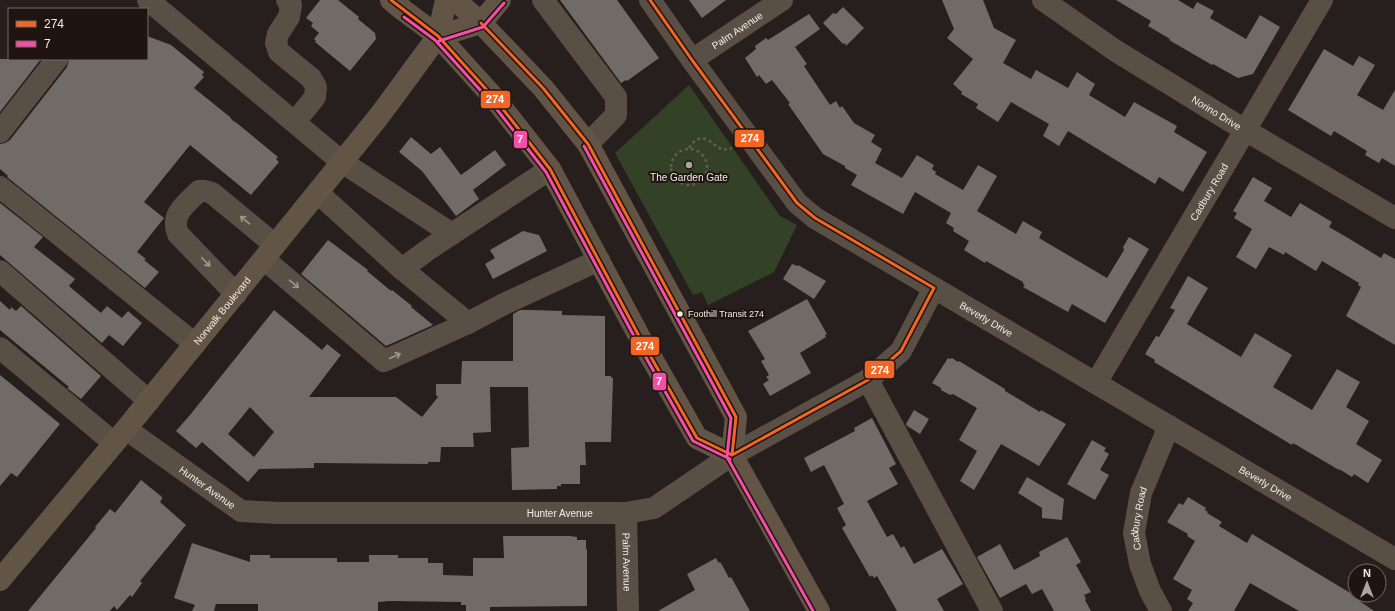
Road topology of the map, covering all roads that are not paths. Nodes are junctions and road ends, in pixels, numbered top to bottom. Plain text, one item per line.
1 (287, 0) edge
2 (391, 0) edge
3 (446, 0) edge
4 (455, 0) edge
5 (500, 0) edge
6 (543, 0) edge
7 (650, 0) edge
8 (782, 0) edge
9 (1043, 0) edge
10 (1322, 0) edge
11 (163, 4) edge
12 (481, 23) junction
13 (438, 36) junction
14 (56, 60) edge
15 (692, 60) junction
16 (295, 122) junction
17 (1245, 130) junction
18 (0, 132) edge
19 (588, 144) junction
20 (342, 162) junction
21 (550, 169) junction
22 (0, 187) edge
23 (318, 193) junction
24 (1395, 218) edge
25 (452, 234) junction
26 (269, 252) junction
27 (598, 260) junction
28 (402, 269) junction
29 (0, 271) edge
30 (934, 288) junction
31 (236, 294) junction
32 (468, 323) junction
33 (195, 344) junction
34 (0, 348) edge
35 (868, 380) junction
36 (1096, 383) junction
37 (149, 401) junction
38 (1169, 426) junction
39 (120, 436) junction
40 (732, 455) junction
41 (626, 513) junction
42 (1395, 559) edge
43 (1, 576) edge
44 (628, 611) edge
45 (819, 611) edge
46 (992, 611) edge
47 (1161, 611) edge

1 - 16 street
2 - 13 main road
3 - 13 main road
4 - 12 main road
5 - 12 main road
6 - 19 street
7 - 15 street, Beverly Drive
8 - 15 street, Palm Avenue
9 - 17 street, Norino Drive
10 - 17 street, Cadbury Road
11 - 16 street
12 - 13 main road
12 - 19 main road
13 - 20 main road, Norwalk Boulevard
13 - 21 main road
14 - 18 street
15 - 30 street, Beverly Drive
16 - 20 street
17 - 24 street, Norino Drive
17 - 36 street, Cadbury Road
19 - 40 main road
20 - 23 main road, Norwalk Boulevard
20 - 25 street
21 - 25 street
21 - 27 main road
22 - 33 street
23 - 26 main road, Norwalk Boulevard
23 - 28 street
25 - 28 street
26 - 31 main road, Norwalk Boulevard
26 -> 31 street
26 -> 32 street
27 - 32 street
27 - 40 main road
28 - 32 street
29 - 37 street
30 - 35 street, Hunter Avenue
30 - 36 street, Beverly Drive
31 - 33 main road, Norwalk Boulevard
33 - 37 main road, Norwalk Boulevard
34 - 39 street, Hunter Avenue
35 - 40 street, Hunter Avenue
35 - 46 street
36 - 38 street, Beverly Drive
37 - 39 main road, Norwalk Boulevard
38 - 42 street, Beverly Drive
38 - 47 street, Cadbury Road
39 - 41 street, Hunter Avenue
39 - 43 main road, Norwalk Boulevard
40 - 41 street, Hunter Avenue
40 - 45 main road
41 - 44 street, Palm Avenue

